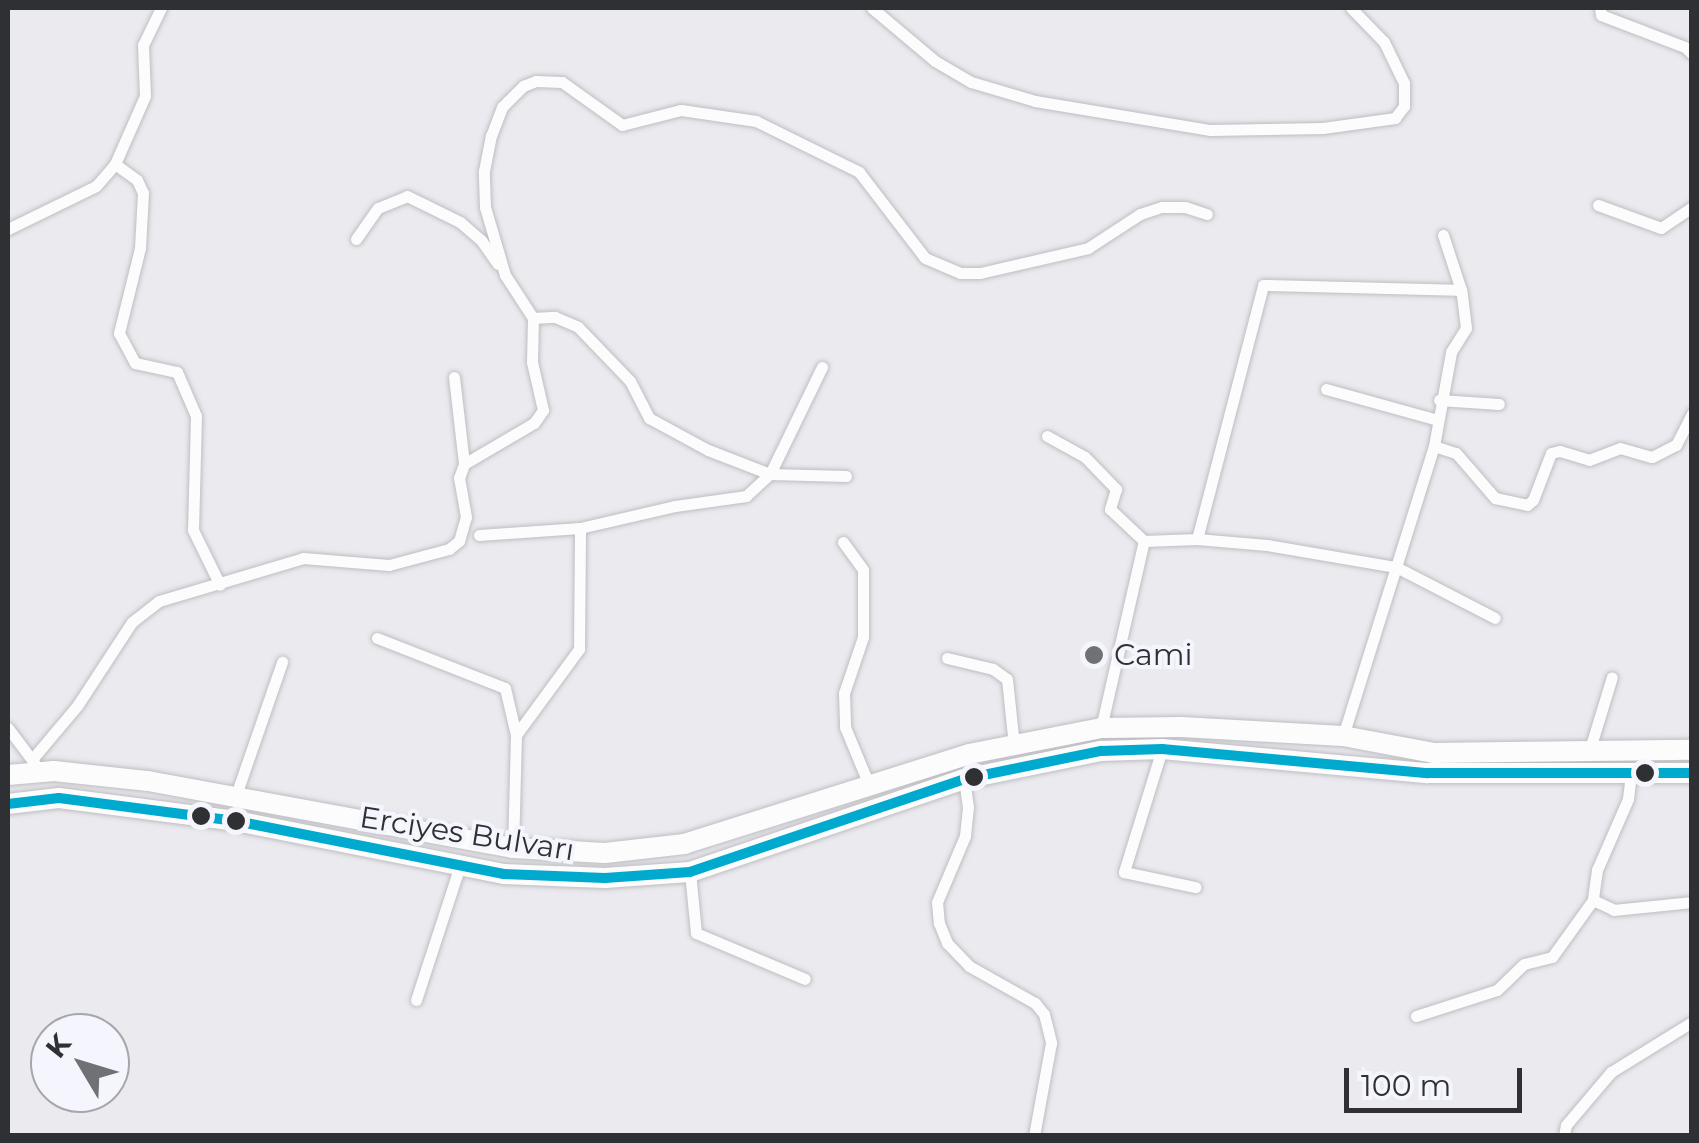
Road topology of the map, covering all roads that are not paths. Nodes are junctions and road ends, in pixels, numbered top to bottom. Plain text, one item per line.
1 (161, 8) edge
2 (872, 8) edge
3 (1351, 8) edge
4 (1600, 8) edge
5 (1692, 54) edge
6 (114, 164) junction
7 (1598, 205) dead end
8 (1692, 207) edge
9 (1207, 214) dead end
10 (8, 230) edge
11 (1444, 235) dead end
12 (356, 239) dead end
13 (506, 275) junction
14 (1461, 290) junction
15 (534, 318) junction
16 (822, 367) dead end
17 (454, 377) dead end
18 (1326, 389) dead end
19 (1439, 400) junction
20 (1499, 404) dead end
21 (1692, 413) edge
22 (1438, 420) junction
23 (1047, 436) dead end
24 (1434, 446) junction
25 (464, 464) junction
26 (770, 474) junction
27 (846, 476) dead end
28 (580, 528) junction
29 (480, 535) dead end
30 (1196, 539) junction
31 (1144, 541) junction
32 (843, 542) dead end
33 (1396, 566) junction
34 (220, 585) junction
35 (1494, 618) dead end
36 (377, 638) dead end
37 (947, 658) dead end
38 (282, 662) dead end
39 (1612, 677) dead end
40 (8, 728) edge
41 (1100, 728) junction
42 (516, 735) junction
43 (1343, 736) junction
44 (1014, 746) junction
45 (1162, 749) junction
46 (1692, 750) edge
47 (1588, 752) junction
48 (35, 765) junction
49 (1692, 773) edge
50 (1630, 774) junction
51 (8, 776) edge
52 (964, 779) junction
53 (869, 785) junction
54 (236, 794) junction
55 (8, 804) edge
56 (514, 848) junction
57 (460, 864) junction
58 (690, 872) junction
59 (1196, 887) dead end
60 (1594, 900) junction
61 (1692, 902) edge
62 (805, 979) dead end
63 (416, 1000) dead end
64 (1416, 1016) dead end
65 (1692, 1022) edge
66 (1034, 1136) edge
67 (1564, 1136) edge

1 - 6 street
2 - 3 street
4 - 5 street
6 - 10 street
6 - 34 street
7 - 8 street
9 - 13 street
11 - 14 street
12 - 13 street
13 - 15 street
14 - 19 street
14 - 30 street
15 - 25 street
15 - 26 street
16 - 26 street
17 - 25 street
18 - 22 street
19 - 20 street
19 - 22 street
21 - 24 street
22 - 24 street
23 - 31 street
24 - 33 street
25 - 34 street
26 - 27 street
26 - 28 street
28 - 29 street
28 - 42 street
30 - 31 street
30 - 33 street
31 - 41 street
32 - 53 street
33 - 35 street
33 - 43 street
34 - 48 street
36 - 42 street
37 - 44 street
38 - 54 street
39 - 47 street
40 - 48 street
41 - 43 highway, Erciyes Bulvarı
41 - 44 highway, Erciyes Bulvarı
42 - 56 street
43 - 47 highway, Erciyes Bulvarı
44 - 53 highway, Erciyes Bulvarı
45 - 50 highway, Erciyes Bulvarı
45 - 52 highway, Erciyes Bulvarı
45 - 59 street
46 - 47 highway, Erciyes Bulvarı
48 - 51 highway, Erciyes Bulvarı
48 - 54 highway, Erciyes Bulvarı
49 - 50 highway, Erciyes Bulvarı
50 - 60 street
52 - 58 highway, Erciyes Bulvarı
52 - 66 street
53 - 56 highway, Erciyes Bulvarı
54 - 56 highway, Erciyes Bulvarı
55 - 57 highway, Erciyes Bulvarı
57 - 58 highway, Erciyes Bulvarı
57 - 63 street
58 - 62 street
60 - 61 street
60 - 64 street
65 - 67 street

